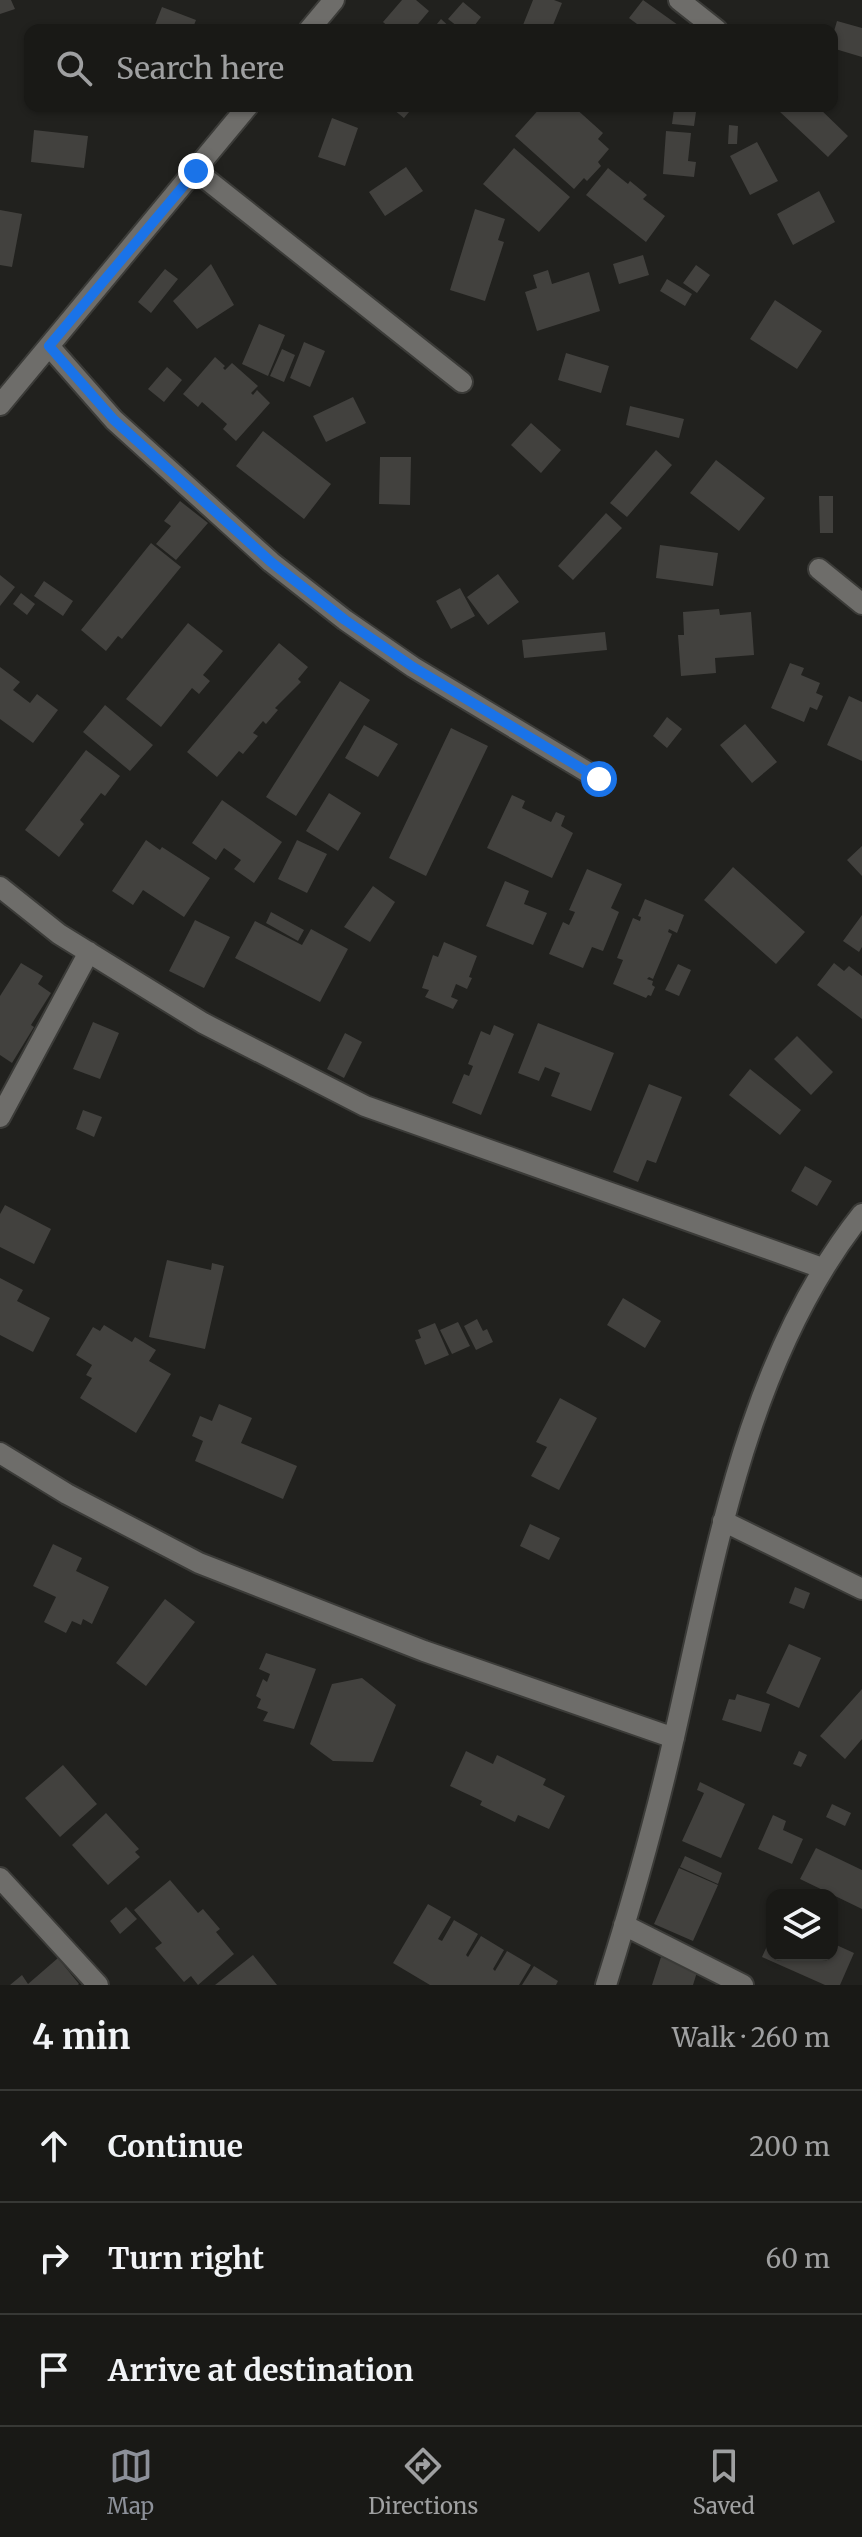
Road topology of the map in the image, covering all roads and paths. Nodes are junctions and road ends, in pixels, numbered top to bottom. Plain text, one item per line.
1 (334, 0) edge
2 (679, 0) edge
3 (314, 24) edge
4 (709, 24) edge
5 (243, 112) edge
6 (196, 171) junction
7 (49, 346) junction
8 (462, 382) dead end
9 (0, 405) edge
10 (819, 569) dead end
11 (862, 604) edge
12 (599, 779) dead end
13 (0, 887) edge
14 (89, 952) junction
15 (0, 1117) edge
16 (862, 1214) edge
17 (822, 1268) junction
18 (0, 1453) edge
19 (723, 1521) junction
20 (862, 1589) edge
21 (674, 1738) junction
22 (0, 1878) edge
23 (624, 1925) junction
24 (98, 1985) edge
25 (606, 1985) edge
26 (743, 1985) edge

1 - 3 street
2 - 4 street
5 - 6 street
6 - 7 street
6 - 8 street
7 - 9 street
7 - 12 street
10 - 11 street
13 - 14 street
14 - 15 street
14 - 17 street
16 - 17 street
17 - 19 street
18 - 21 street
19 - 20 street
19 - 21 street
21 - 23 street
22 - 24 street
23 - 25 street
23 - 26 street

